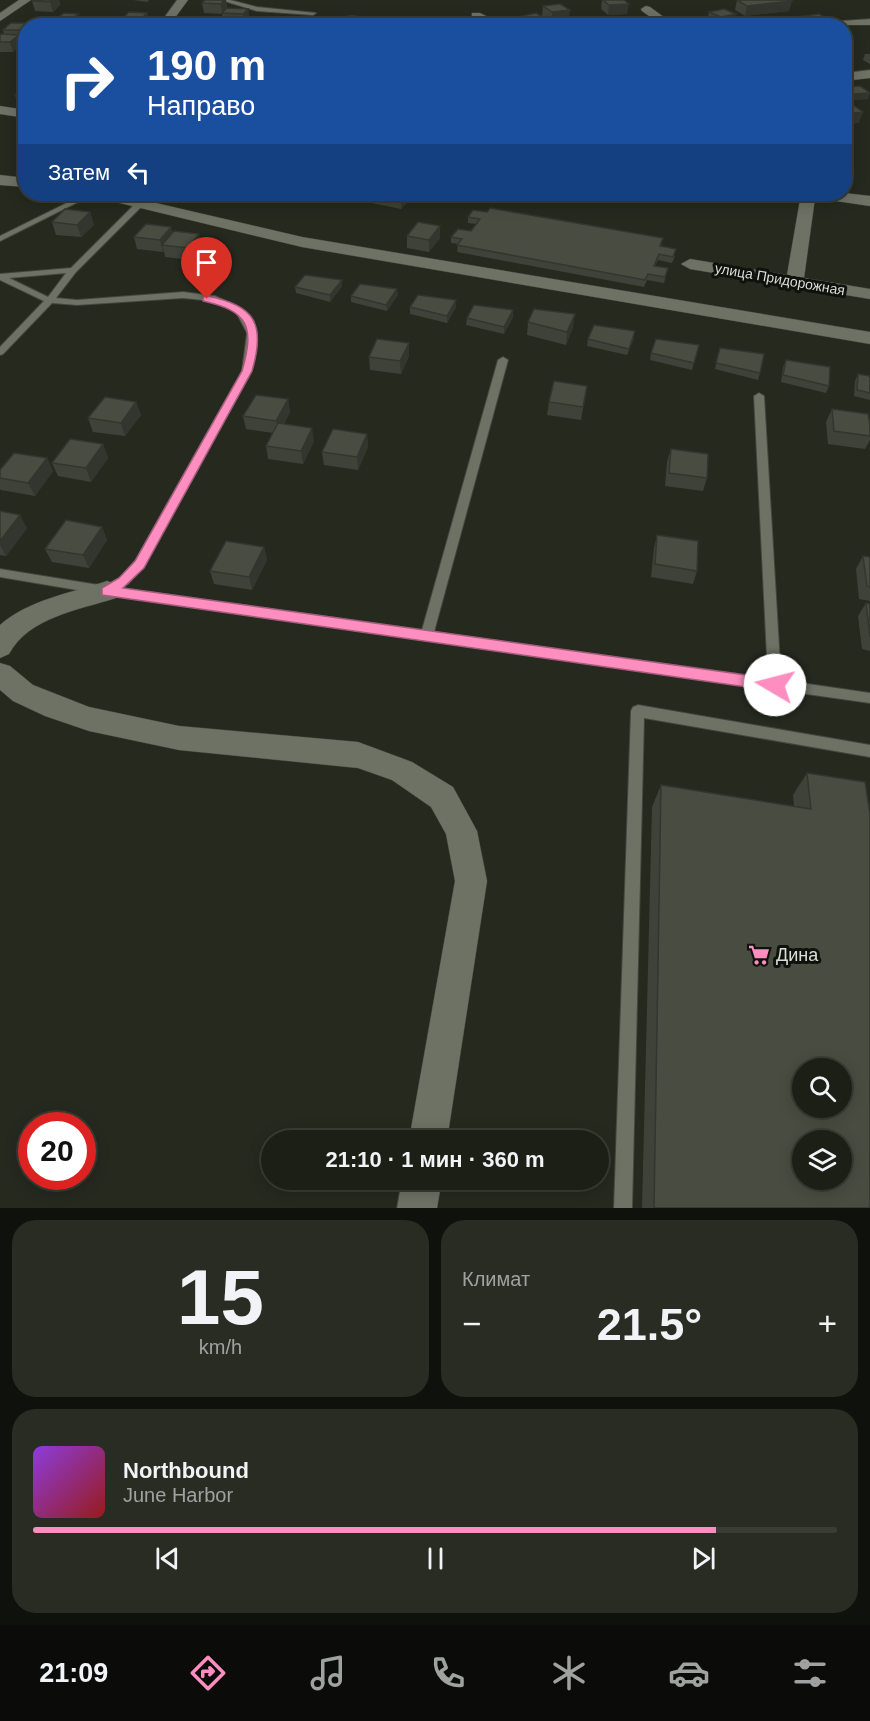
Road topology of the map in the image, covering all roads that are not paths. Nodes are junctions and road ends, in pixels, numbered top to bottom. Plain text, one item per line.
1 (26, 0) edge
2 (183, 0) edge
3 (224, 0) edge
4 (646, 9) dead end
5 (313, 13) dead end
6 (476, 15) dead end
7 (0, 18) edge
8 (169, 18) edge
9 (483, 18) edge
10 (659, 18) edge
11 (870, 22) edge
12 (852, 23) edge
13 (870, 75) edge
14 (852, 76) edge
15 (0, 110) edge
16 (18, 113) edge
17 (0, 180) edge
18 (18, 182) edge
19 (852, 199) edge
20 (76, 201) edge
21 (128, 201) edge
22 (807, 201) edge
23 (870, 201) edge
24 (140, 204) junction
25 (0, 239) edge
26 (690, 264) dead end
27 (74, 270) junction
28 (0, 276) edge
29 (795, 280) junction
30 (870, 294) edge
31 (51, 300) junction
32 (870, 338) edge
33 (0, 352) edge
34 (503, 360) dead end
35 (759, 396) dead end
36 (0, 573) edge
37 (107, 591) junction
38 (427, 636) junction
39 (0, 647) edge
40 (0, 674) edge
41 (775, 685) junction
42 (870, 698) edge
43 (870, 751) edge
44 (430, 1130) edge
45 (420, 1190) edge
46 (417, 1208) edge
47 (623, 1208) edge

1 - 7 street
2 - 8 street
3 - 5 lane
4 - 10 street
6 - 9 street
11 - 12 street
13 - 14 street
15 - 16 street
17 - 18 street
19 - 23 street
20 - 25 lane
21 - 24 street
22 - 29 street
24 - 27 lane
24 - 32 street
26 - 29 street, улица Придорожная
27 - 28 lane
27 - 31 lane
28 - 31 lane
29 - 30 street, улица Придорожная
31 - 33 lane
31 - 37 lane
34 - 38 lane
35 - 41 lane
36 - 37 lane
37 - 38 lane
37 - 39 street
38 - 41 lane
40 - 44 street
41 - 42 lane
43 - 47 lane
45 - 46 street

